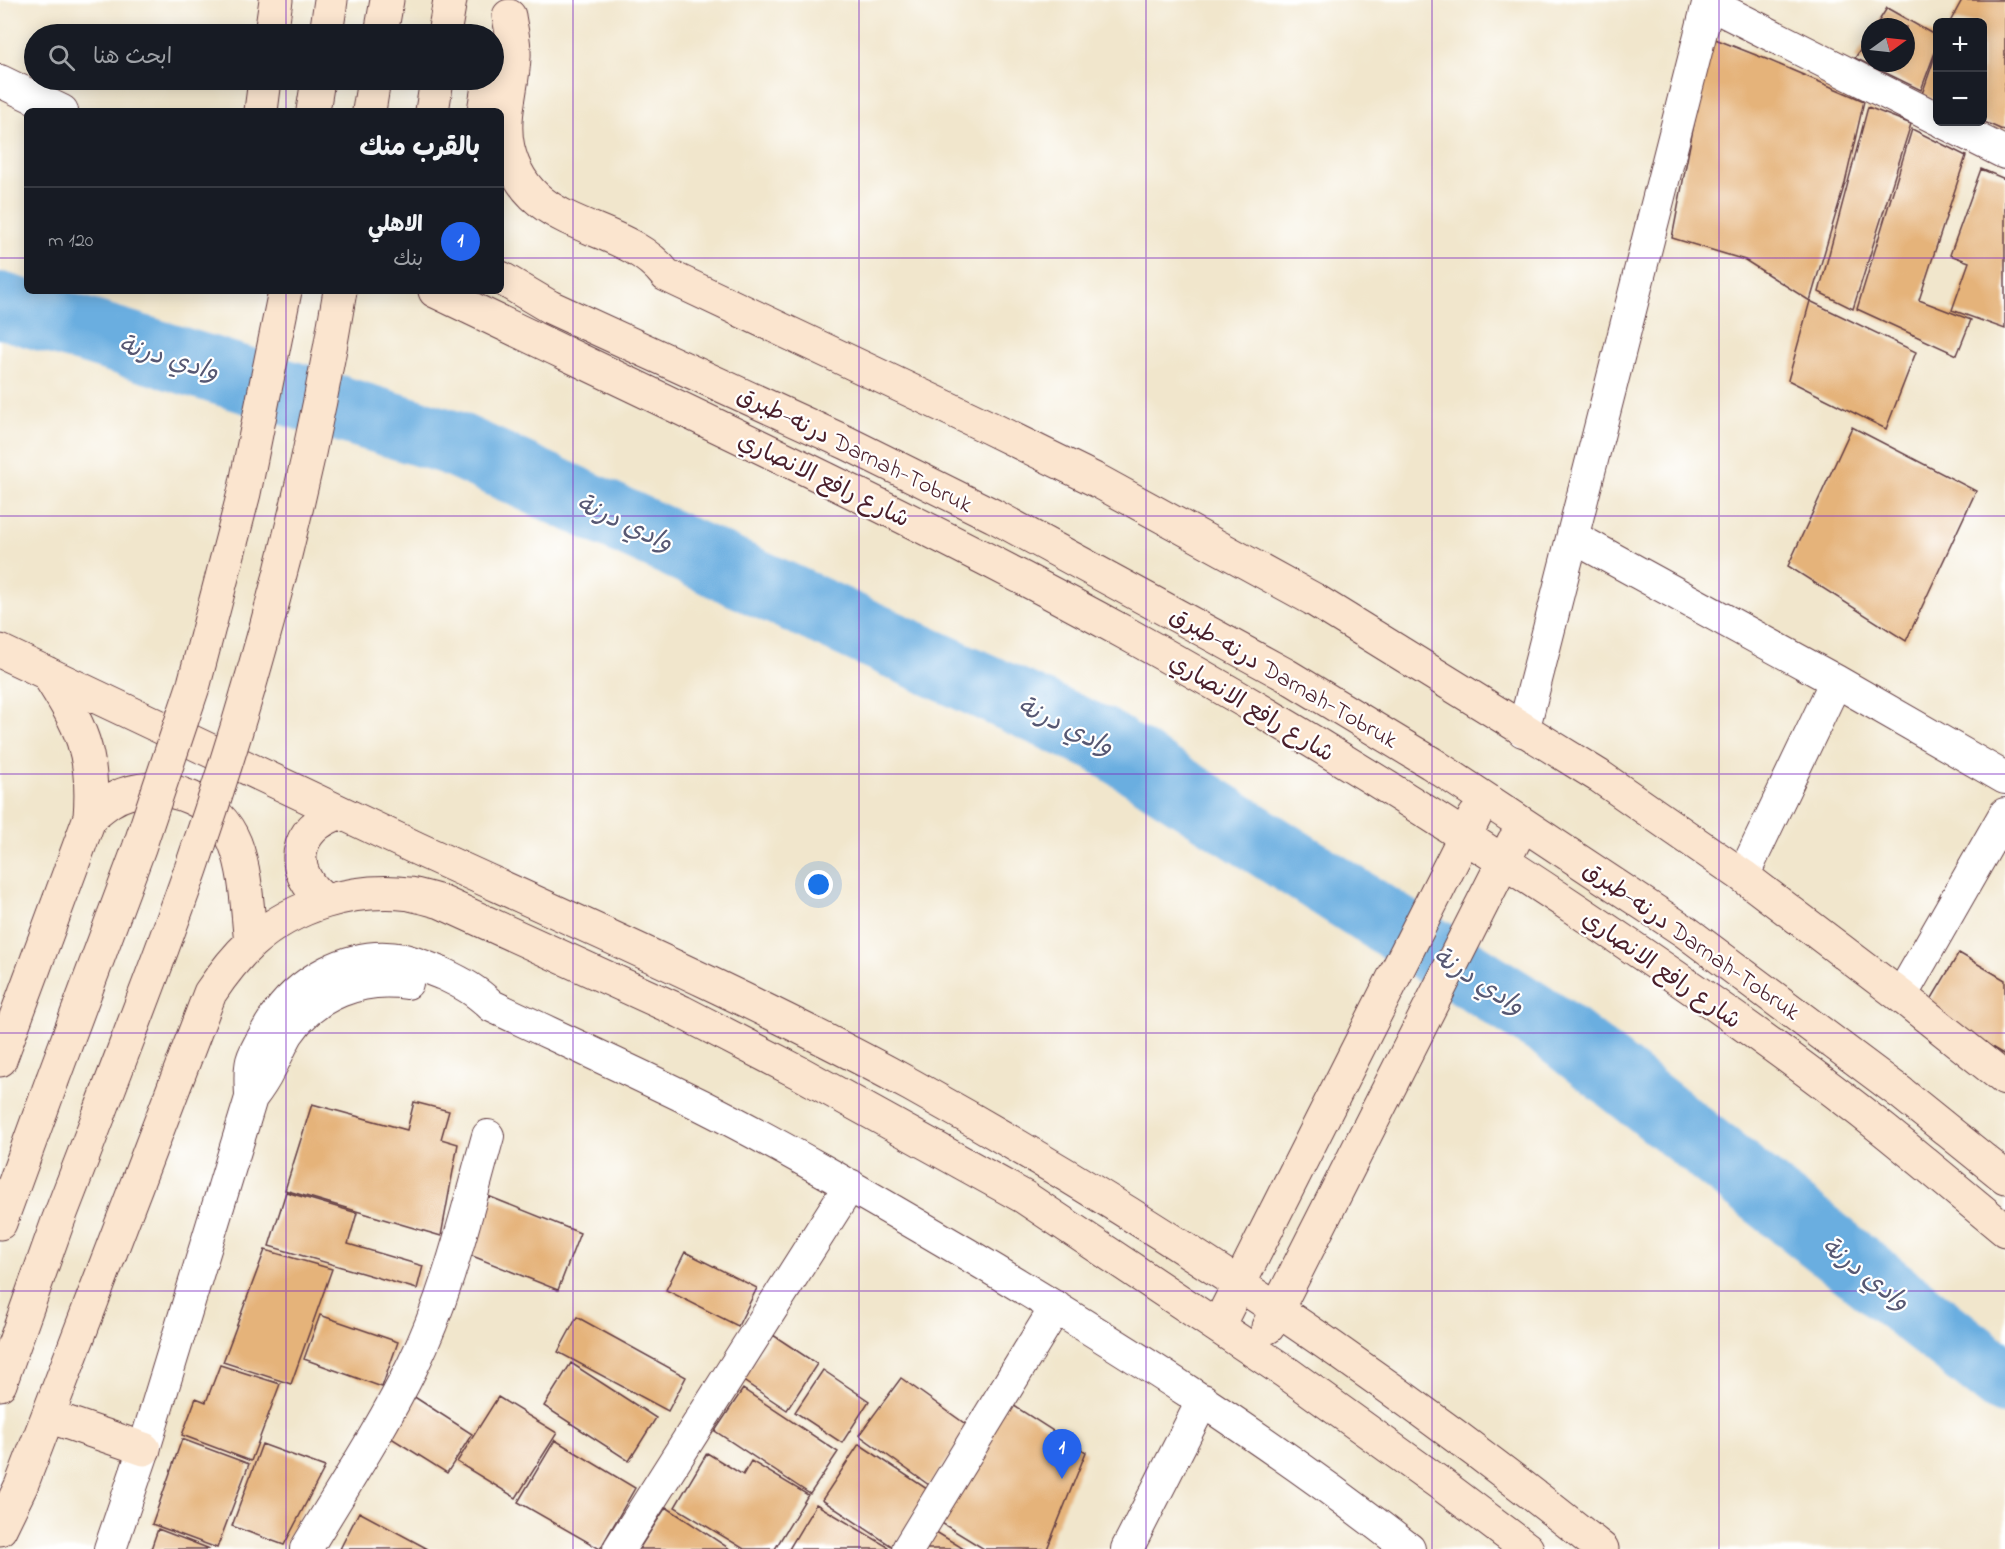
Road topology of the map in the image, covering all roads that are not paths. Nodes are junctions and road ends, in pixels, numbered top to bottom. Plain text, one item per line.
1 (276, 0) edge
2 (331, 0) edge
3 (387, 0) edge
4 (450, 0) edge
5 (1709, 2) edge
6 (510, 8) edge
7 (272, 24) edge
8 (327, 24) edge
9 (383, 24) edge
10 (446, 24) edge
11 (504, 24) edge
12 (0, 81) edge
13 (264, 90) edge
14 (316, 90) edge
15 (372, 90) edge
16 (435, 90) edge
17 (487, 90) edge
18 (56, 108) edge
19 (261, 108) edge
20 (313, 108) edge
21 (369, 108) edge
22 (432, 108) edge
23 (484, 108) edge
24 (1933, 116) edge
25 (1951, 126) edge
26 (2005, 153) edge
27 (504, 195) edge
28 (666, 274) junction
29 (504, 280) edge
30 (284, 294) edge
31 (339, 294) edge
32 (441, 294) edge
33 (1573, 537) junction
34 (0, 651) edge
35 (47, 673) junction
36 (1836, 681) junction
37 (1523, 731) junction
38 (2005, 778) edge
39 (1484, 798) junction
40 (340, 813) junction
41 (2005, 814) edge
42 (90, 818) junction
43 (1523, 823) junction
44 (1465, 836) junction
45 (1504, 861) junction
46 (1743, 876) junction
47 (326, 901) junction
48 (251, 943) junction
49 (1901, 996) junction
50 (0, 1060) edge
51 (2005, 1079) edge
52 (488, 1136) dead end
53 (2005, 1177) edge
54 (850, 1185) junction
55 (0, 1223) edge
56 (2005, 1230) edge
57 (1239, 1283) junction
58 (1056, 1307) junction
59 (1277, 1309) junction
60 (1218, 1326) junction
61 (1255, 1351) junction
62 (0, 1384) edge
63 (1203, 1400) junction
64 (48, 1416) junction
65 (144, 1449) junction
66 (0, 1528) edge
67 (110, 1549) edge
68 (306, 1549) edge
69 (619, 1549) edge
70 (908, 1549) edge
71 (1127, 1549) edge
72 (1409, 1549) edge
73 (1527, 1549) edge
74 (1602, 1549) edge

1 - 7 street
2 - 8 street
3 - 9 street
4 - 10 street
5 - 24 street
5 - 33 street
6 - 11 street
6 - 28 street
12 - 18 street
13 - 19 street
14 - 20 street
15 - 21 street
16 - 22 street
17 - 23 street
25 - 26 street
27 - 28 street
28 - 37 street
29 - 39 street, درنه-طبرق Darnah-Tobruk
30 - 55 street, bridge
31 - 62 street, bridge
32 - 44 street, شارع رافع الانصاري
33 - 36 street
33 - 37 street
34 - 35 street
35 - 40 street
35 - 42 street
36 - 38 street
36 - 46 street
37 - 46 street
39 - 43 street, درنه-طبرق Darnah-Tobruk
39 - 44 street
40 - 47 street
40 - 57 street
41 - 49 street
42 - 48 street
42 - 50 street
43 - 45 street
43 - 53 street, درنه-طبرق Darnah-Tobruk
44 - 45 street, شارع رافع الانصاري
44 - 57 street
45 - 56 street, شارع رافع الانصاري
45 - 59 street
46 - 49 street
47 - 48 street
47 - 60 street
48 - 64 street
49 - 51 street
52 - 68 street
54 - 58 street
54 - 65 street
54 - 69 street
57 - 59 street
57 - 60 street
58 - 63 street
58 - 70 street
59 - 61 street
59 - 74 street
60 - 61 street
61 - 73 street
63 - 71 street
63 - 72 street
64 - 65 street
64 - 66 street
65 - 67 street

